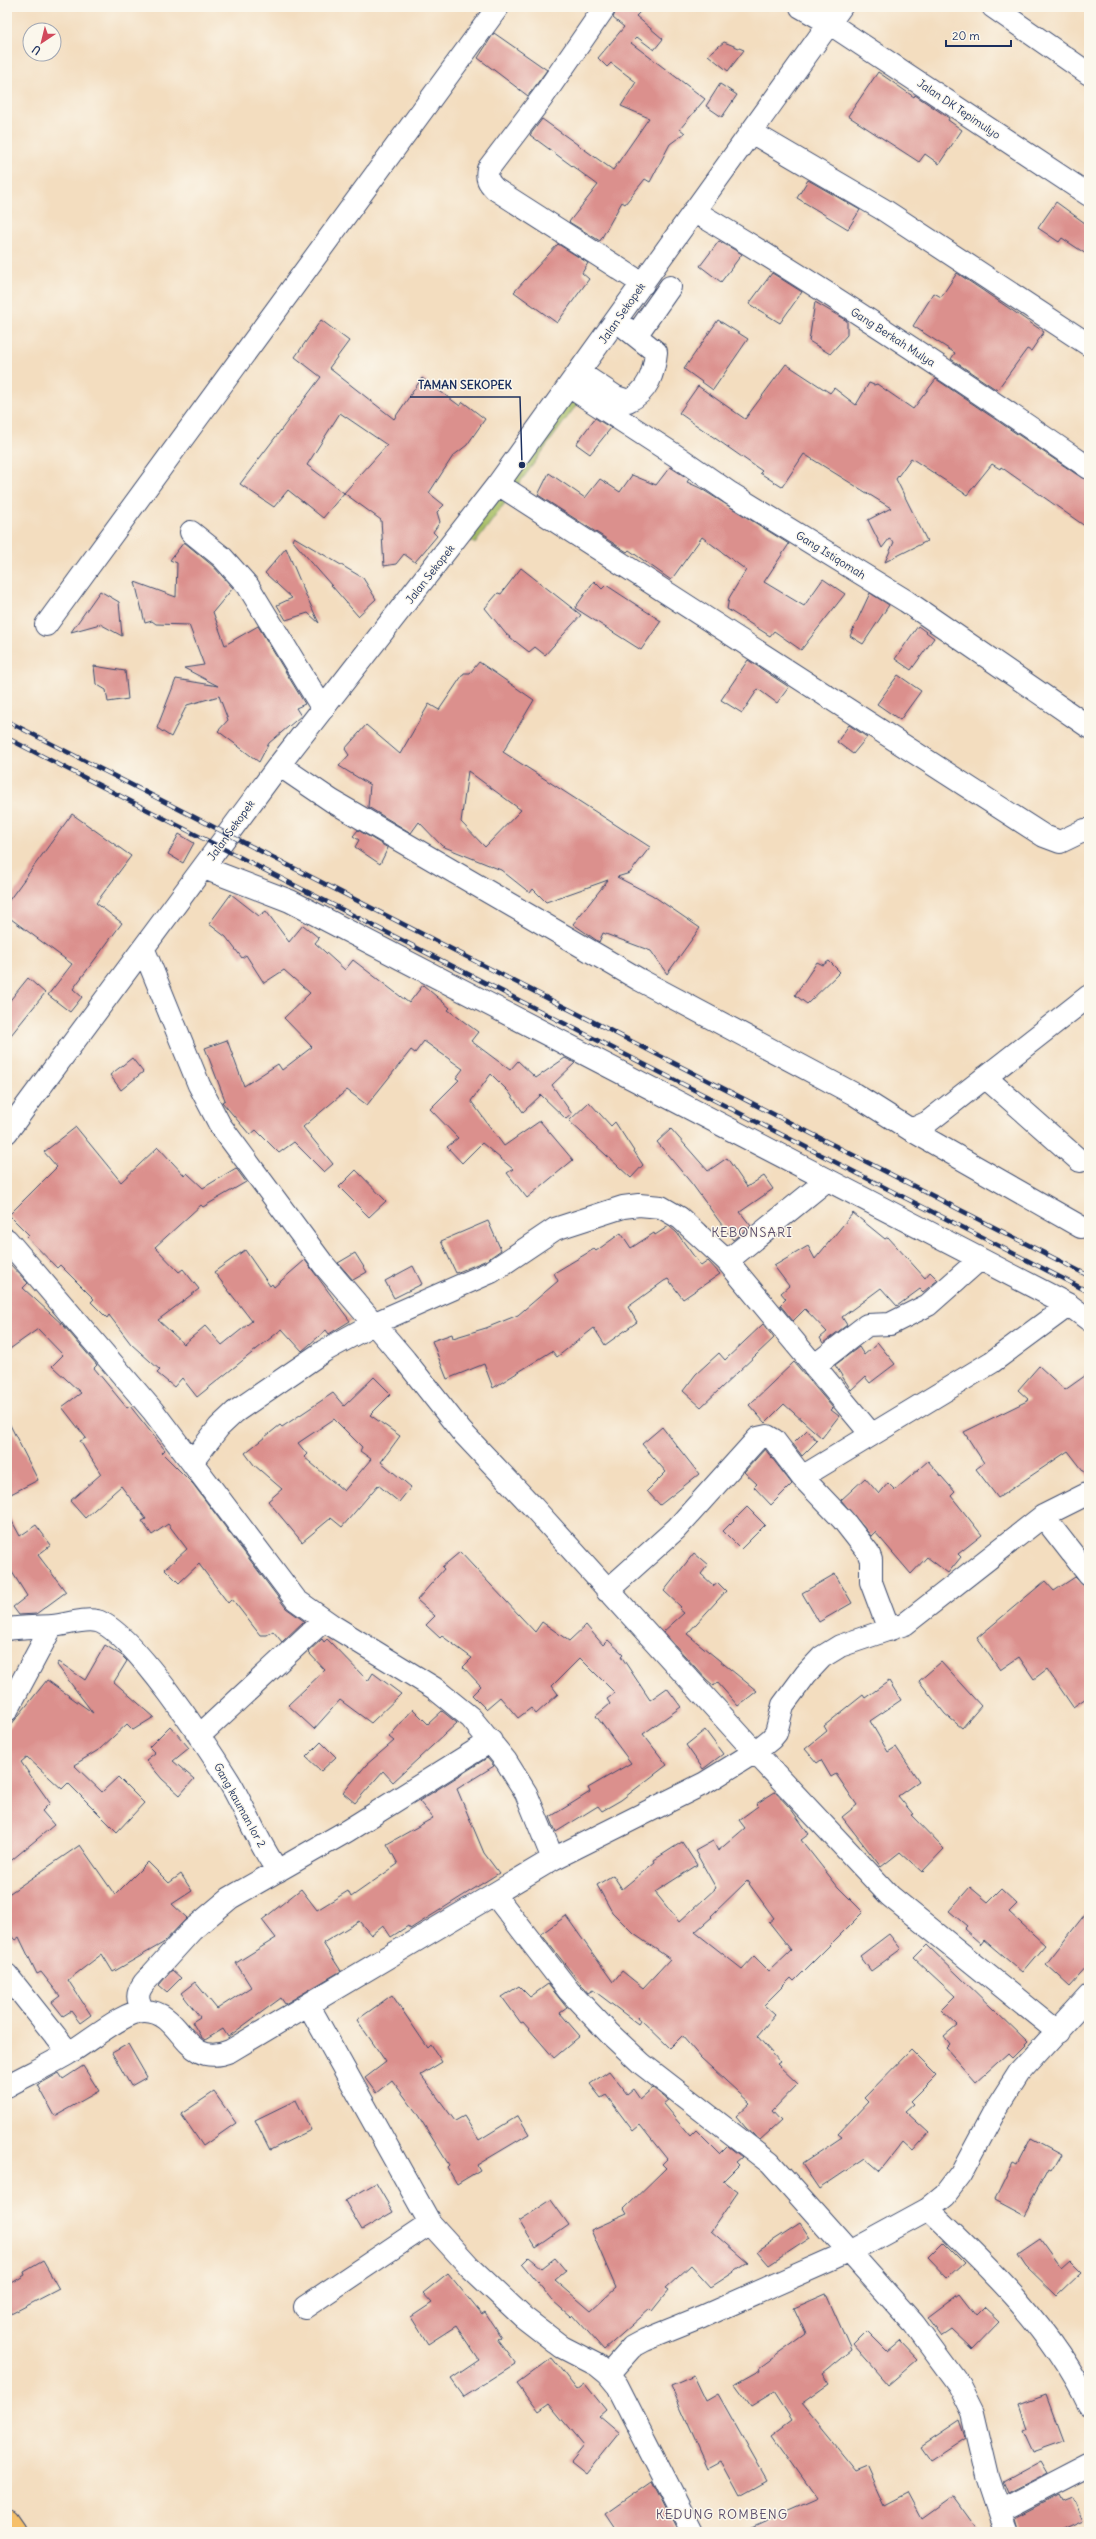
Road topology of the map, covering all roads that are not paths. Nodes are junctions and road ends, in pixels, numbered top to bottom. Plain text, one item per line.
1 (498, 7) edge
2 (605, 7) edge
3 (801, 7) edge
4 (993, 7) edge
5 (835, 15) edge
6 (1089, 74) edge
7 (751, 132) junction
8 (1089, 195) edge
9 (701, 216) junction
10 (643, 284) junction
11 (670, 287) dead end
12 (617, 320) junction
13 (637, 334) junction
14 (1089, 345) edge
15 (575, 380) junction
16 (1089, 468) edge
17 (498, 484) junction
18 (191, 532) dead end
19 (46, 625) dead end
20 (322, 710) junction
21 (1089, 727) edge
22 (279, 765) junction
23 (1089, 832) edge
24 (204, 868) junction
25 (144, 950) junction
26 (1089, 996) edge
27 (986, 1077) junction
28 (911, 1130) junction
29 (7, 1132) edge
30 (1080, 1161) dead end
31 (827, 1180) junction
32 (1082, 1227) dead end
33 (7, 1240) edge
34 (980, 1259) junction
35 (727, 1261) junction
36 (1069, 1305) junction
37 (1089, 1320) edge
38 (373, 1324) junction
39 (814, 1366) junction
40 (870, 1434) junction
41 (192, 1462) junction
42 (802, 1476) junction
43 (1089, 1493) edge
44 (1043, 1516) junction
45 (1089, 1575) edge
46 (607, 1591) junction
47 (324, 1620) junction
48 (52, 1626) junction
49 (7, 1628) edge
50 (889, 1630) junction
51 (7, 1710) edge
52 (199, 1736) junction
53 (491, 1741) junction
54 (754, 1752) junction
55 (553, 1859) junction
56 (278, 1871) junction
57 (496, 1895) junction
58 (7, 1975) edge
59 (1089, 1996) edge
60 (309, 2006) junction
61 (143, 2010) junction
62 (1058, 2032) junction
63 (68, 2053) junction
64 (7, 2086) edge
65 (928, 2209) junction
66 (430, 2223) junction
67 (850, 2251) junction
68 (305, 2307) dead end
69 (608, 2374) junction
70 (1088, 2399) edge
71 (1089, 2465) edge
72 (7, 2522) edge
73 (1002, 2526) edge
74 (14, 2532) edge
75 (692, 2532) edge

1 - 19 street
2 - 10 street
3 - 5 street, Jalan DK Tepimulyo
4 - 6 street
5 - 7 street, Jalan Sekopek
5 - 8 street, Jalan DK Tepimulyo
7 - 9 street, Jalan Sekopek
7 - 14 street
9 - 10 street, Jalan Sekopek
9 - 16 street, Gang Berkah Mulya
10 - 12 street, Jalan Sekopek
11 - 13 street
12 - 13 street
12 - 15 street, Jalan Sekopek
13 - 15 street
15 - 17 street, Jalan Sekopek
15 - 21 street, Gang Istiqomah
17 - 20 street, Jalan Sekopek
17 - 23 street
18 - 20 street
20 - 22 street, Jalan Sekopek
22 - 24 street, Jalan Sekopek
22 - 28 street
24 - 25 street, Jalan Sekopek
24 - 31 street
25 - 29 street, Jalan Sekopek
25 - 38 street
26 - 27 street
27 - 28 street
27 - 30 street
28 - 32 street
31 - 34 street
31 - 35 street
33 - 41 street
34 - 36 street
34 - 39 street
35 - 38 street
35 - 39 street
36 - 37 street
36 - 40 street
38 - 41 street
38 - 46 street
39 - 40 street
40 - 42 street
41 - 47 street
42 - 46 street
42 - 50 street
43 - 44 street
44 - 45 street
44 - 50 street
46 - 54 street
47 - 52 street
47 - 53 street
48 - 49 street, Gang kauman lor 2
48 - 51 street
48 - 52 street, Gang kauman lor 2
50 - 54 street
52 - 56 street, Gang kauman lor 2
53 - 55 street
53 - 56 street
54 - 55 street
54 - 62 street
55 - 57 street
56 - 61 street
57 - 60 street
57 - 67 street
58 - 63 street
59 - 62 street
60 - 61 street
60 - 66 street
61 - 63 street
62 - 65 street
63 - 64 street
65 - 67 street
65 - 70 street
66 - 68 street
66 - 69 street
67 - 69 street
67 - 73 street
69 - 75 street
71 - 73 street
72 - 74 main road

